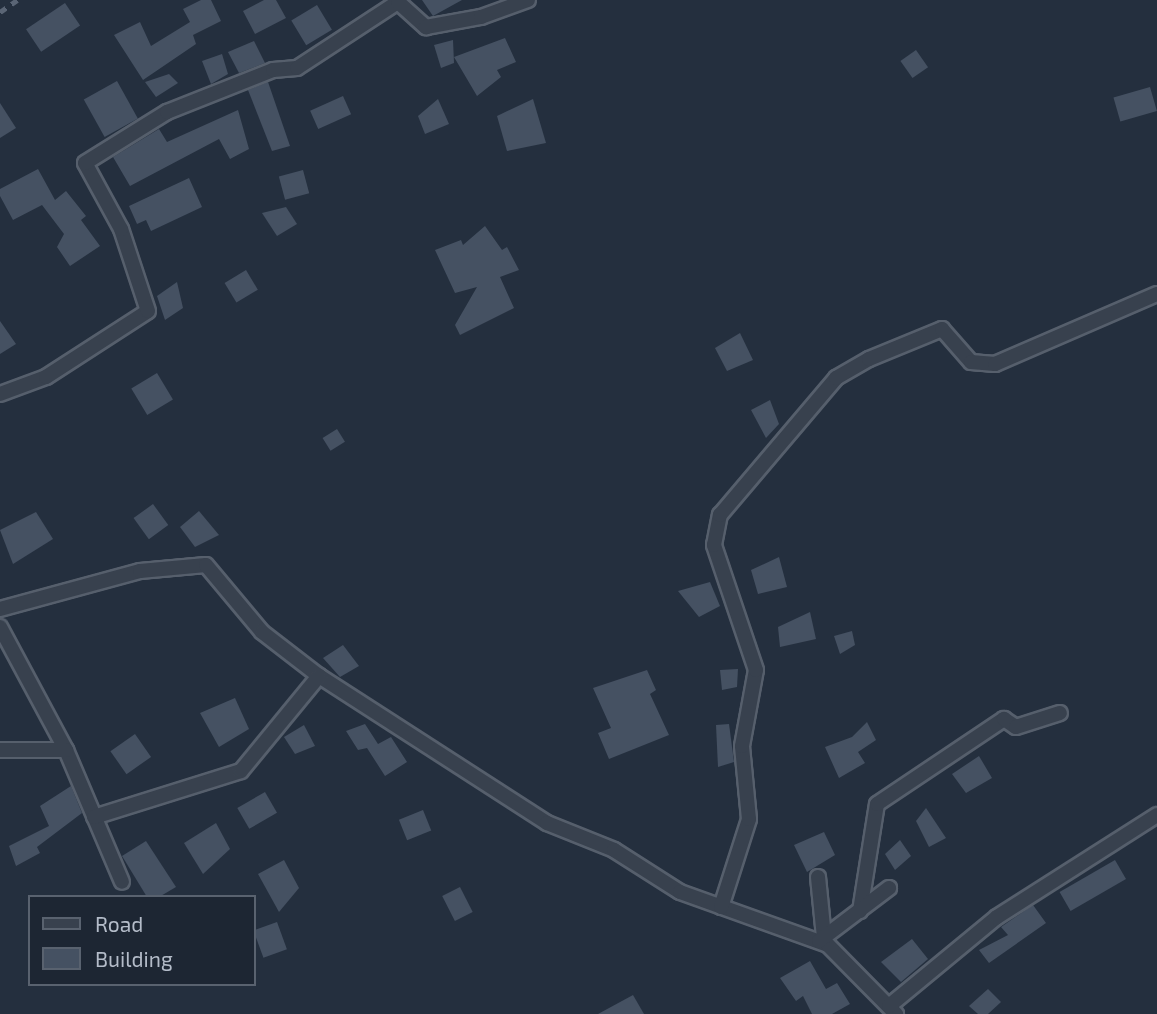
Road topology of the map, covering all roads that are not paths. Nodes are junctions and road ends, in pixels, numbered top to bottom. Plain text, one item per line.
1 (528, 0) edge
2 (1157, 294) edge
3 (0, 394) edge
4 (0, 609) edge
5 (0, 627) edge
6 (319, 676) junction
7 (1060, 713) dead end
8 (0, 750) edge
9 (66, 750) junction
10 (1157, 816) edge
11 (94, 817) junction
12 (818, 877) dead end
13 (122, 882) dead end
14 (889, 888) dead end
15 (722, 907) junction
16 (860, 911) junction
17 (822, 939) junction
18 (893, 1010) edge

1 - 3 street
2 - 15 street
4 - 6 street
5 - 9 street
6 - 11 street
6 - 15 street
7 - 16 street
8 - 9 street
9 - 11 street
10 - 18 street
11 - 13 street
12 - 17 street
14 - 16 street
15 - 17 street
16 - 17 street
17 - 18 street

